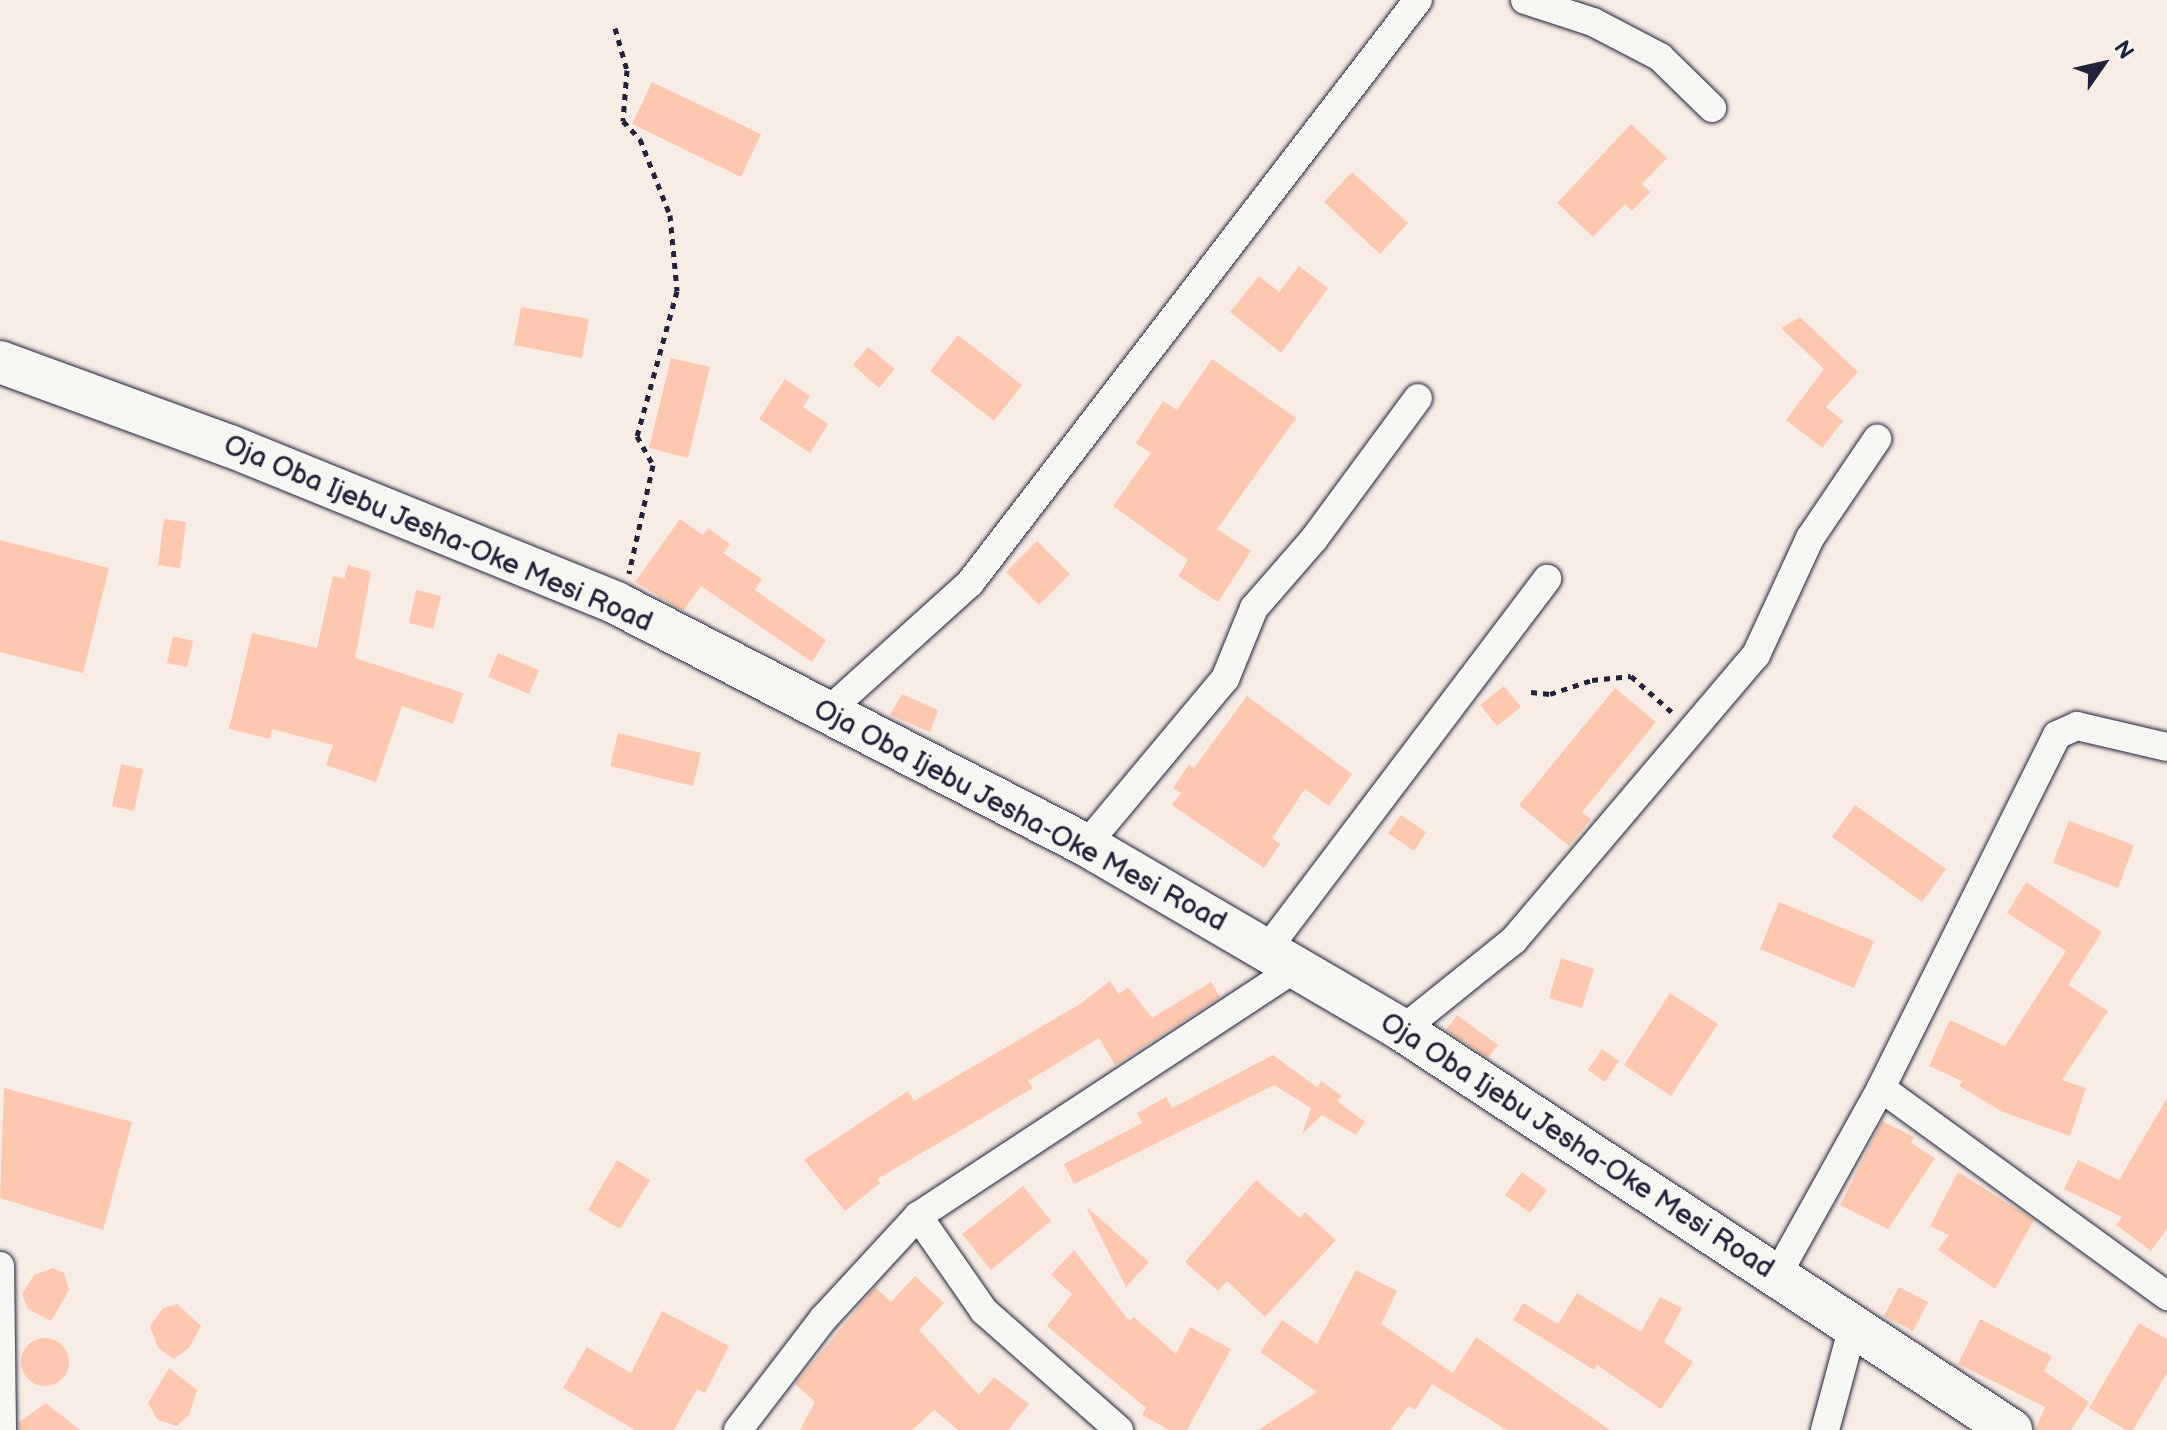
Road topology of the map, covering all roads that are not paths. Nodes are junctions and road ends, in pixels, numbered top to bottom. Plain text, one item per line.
1 (1418, 0) edge
2 (1525, 0) edge
3 (1712, 108) dead end
4 (0, 362) edge
5 (1418, 398) dead end
6 (1877, 439) dead end
7 (1547, 579) dead end
8 (825, 714) junction
9 (2167, 747) edge
10 (1086, 845) junction
11 (1282, 957) junction
12 (1402, 1030) junction
13 (1881, 1088) junction
14 (918, 1216) junction
15 (0, 1266) edge
16 (1776, 1277) junction
17 (2167, 1296) edge
18 (1853, 1326) junction
19 (2, 1430) edge
20 (738, 1430) edge
21 (1119, 1430) edge
22 (1825, 1430) edge
23 (2011, 1430) edge

1 - 8 street
2 - 3 street
4 - 8 main road, Oja Oba Ijebu Jesha-Oke Mesi Road
5 - 10 street
6 - 12 street
7 - 11 street
8 - 10 main road, Oja Oba Ijebu Jesha-Oke Mesi Road
9 - 13 street
10 - 11 main road, Oja Oba Ijebu Jesha-Oke Mesi Road
11 - 12 main road, Oja Oba Ijebu Jesha-Oke Mesi Road
11 - 14 street
12 - 16 main road, Oja Oba Ijebu Jesha-Oke Mesi Road
13 - 16 street
13 - 17 street
14 - 20 street
14 - 21 street
15 - 19 street
16 - 18 main road, Oja Oba Ijebu Jesha-Oke Mesi Road
18 - 22 street
18 - 23 main road, Oja Oba Ijebu Jesha-Oke Mesi Road

